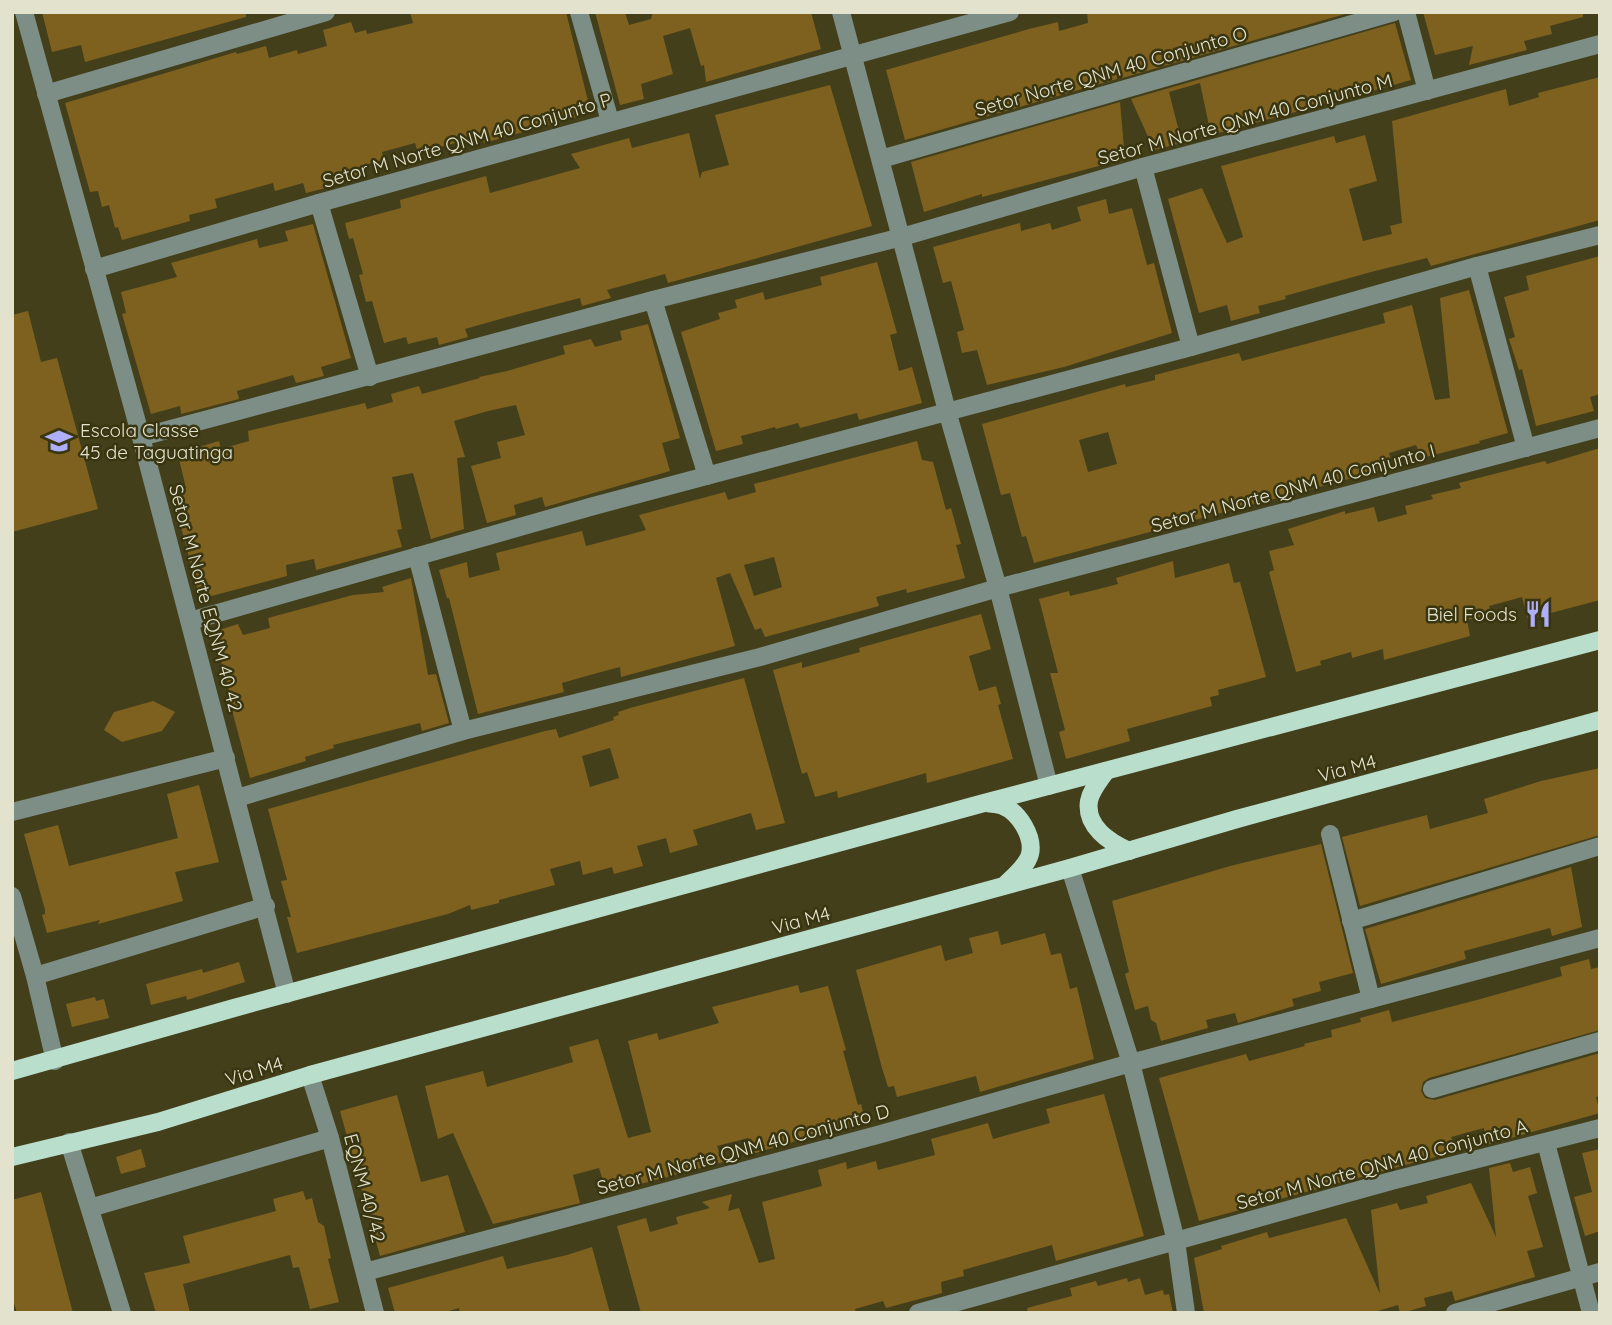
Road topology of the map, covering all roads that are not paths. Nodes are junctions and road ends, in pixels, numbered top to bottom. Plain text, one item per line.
1 (326, 12) edge
2 (579, 12) edge
3 (841, 12) edge
4 (1010, 12) edge
5 (1394, 12) edge
6 (1406, 12) edge
7 (26, 13) edge
8 (271, 20) edge
9 (1600, 44) edge
10 (853, 56) junction
11 (1427, 92) junction
12 (46, 93) junction
13 (610, 121) junction
14 (881, 159) junction
15 (1143, 167) junction
16 (319, 203) junction
17 (1600, 235) edge
18 (902, 237) junction
19 (1478, 266) junction
20 (94, 268) junction
21 (653, 300) junction
22 (1191, 347) junction
23 (370, 377) junction
24 (947, 411) junction
25 (1600, 428) edge
26 (141, 437) junction
27 (1526, 448) junction
28 (707, 477) junction
29 (417, 556) junction
30 (998, 588) junction
31 (190, 621) junction
32 (1600, 640) edge
33 (1600, 720) edge
34 (463, 731) junction
35 (226, 758) junction
36 (1106, 771) junction
37 (1049, 786) junction
38 (237, 798) junction
39 (984, 803) junction
40 (12, 812) edge
41 (1330, 834) dead end
42 (1600, 846) edge
43 (1129, 851) junction
44 (1070, 868) junction
45 (1005, 885) junction
46 (12, 896) edge
47 (266, 906) junction
48 (1351, 921) junction
49 (1600, 938) edge
50 (35, 976) junction
51 (287, 994) junction
52 (1370, 999) junction
53 (1600, 1041) edge
54 (55, 1061) junction
55 (1131, 1063) junction
56 (12, 1071) edge
57 (310, 1075) junction
58 (1432, 1089) dead end
59 (1600, 1128) edge
60 (330, 1138) junction
61 (69, 1142) junction
62 (1546, 1143) junction
63 (12, 1157) edge
64 (90, 1209) junction
65 (1176, 1241) junction
66 (365, 1272) junction
67 (1591, 1275) edge
68 (122, 1313) edge
69 (375, 1313) edge
70 (918, 1313) edge
71 (1186, 1313) edge
72 (1455, 1313) edge
73 (1591, 1313) edge

1 - 8 street
2 - 13 street
3 - 10 street
4 - 10 street, Setor M Norte QNM 40 Conjunto P
5 - 14 street, Setor Norte QNM 40 Conjunto O
6 - 11 street
7 - 12 street, Setor M Norte EQNM 40 42
8 - 12 street
9 - 11 street, Setor M Norte QNM 40 Conjunto M
10 - 13 street, Setor M Norte QNM 40 Conjunto P
10 - 14 street
11 - 15 street, Setor M Norte QNM 40 Conjunto M
12 - 20 street, Setor M Norte EQNM 40 42
13 - 16 street, Setor M Norte QNM 40 Conjunto P
14 - 18 street
15 - 18 street, Setor M Norte QNM 40 Conjunto M
15 - 22 street
16 - 20 street, Setor M Norte QNM 40 Conjunto P
16 - 23 street
17 - 19 street
18 - 21 street, Setor M Norte QNM 40 Conjunto M
18 - 24 street
19 - 22 street
19 - 27 street
20 - 26 street, Setor M Norte EQNM 40 42
21 - 23 street, Setor M Norte QNM 40 Conjunto M
21 - 28 street
22 - 24 street
23 - 26 street, Setor M Norte QNM 40 Conjunto M
24 - 28 street
24 - 30 street
25 - 27 street, Setor M Norte QNM 40 Conjunto I
26 - 31 street, Setor M Norte EQNM 40 42
27 - 30 street, Setor M Norte QNM 40 Conjunto I
28 - 29 street
29 - 31 street
29 - 34 street
30 - 34 street, Setor M Norte QNM 40 Conjunto I
30 - 37 street
31 - 35 street, Setor M Norte EQNM 40 42
32 - 36 main road
33 - 43 main road, Via M4
34 - 38 street, Setor M Norte QNM 40 Conjunto I
35 - 38 street, Setor M Norte EQNM 40 42
35 - 40 street
36 - 37 main road
36 - 43 main road
37 - 39 main road
38 - 47 street, Setor M Norte EQNM 40 42
39 - 45 main road
39 - 51 main road
41 - 48 street
42 - 48 street
43 - 44 main road, Via M4
44 - 45 main road, Via M4
44 - 55 street
45 - 57 main road, Via M4
46 - 50 street
47 - 50 street
47 - 51 street, Setor M Norte EQNM 40 42
48 - 52 street
49 - 52 street, Setor M Norte QNM 40 Conjunto D
50 - 54 street
51 - 54 main road
52 - 55 street, Setor M Norte QNM 40 Conjunto D
53 - 58 street
54 - 56 main road
55 - 65 street
55 - 66 street, Setor M Norte QNM 40 Conjunto D
57 - 60 street, EQNM 40/42
57 - 61 main road, Via M4
59 - 62 street, Setor M Norte QNM 40 Conjunto A
60 - 64 street
60 - 66 street, EQNM 40/42
61 - 63 main road, Via M4
61 - 64 street
62 - 65 street, Setor M Norte QNM 40 Conjunto A
62 - 67 street
64 - 68 street
65 - 70 street, Setor M Norte QNM 40 Conjunto A
65 - 71 street
66 - 69 street, EQNM 40/42
67 - 72 street
67 - 73 street

